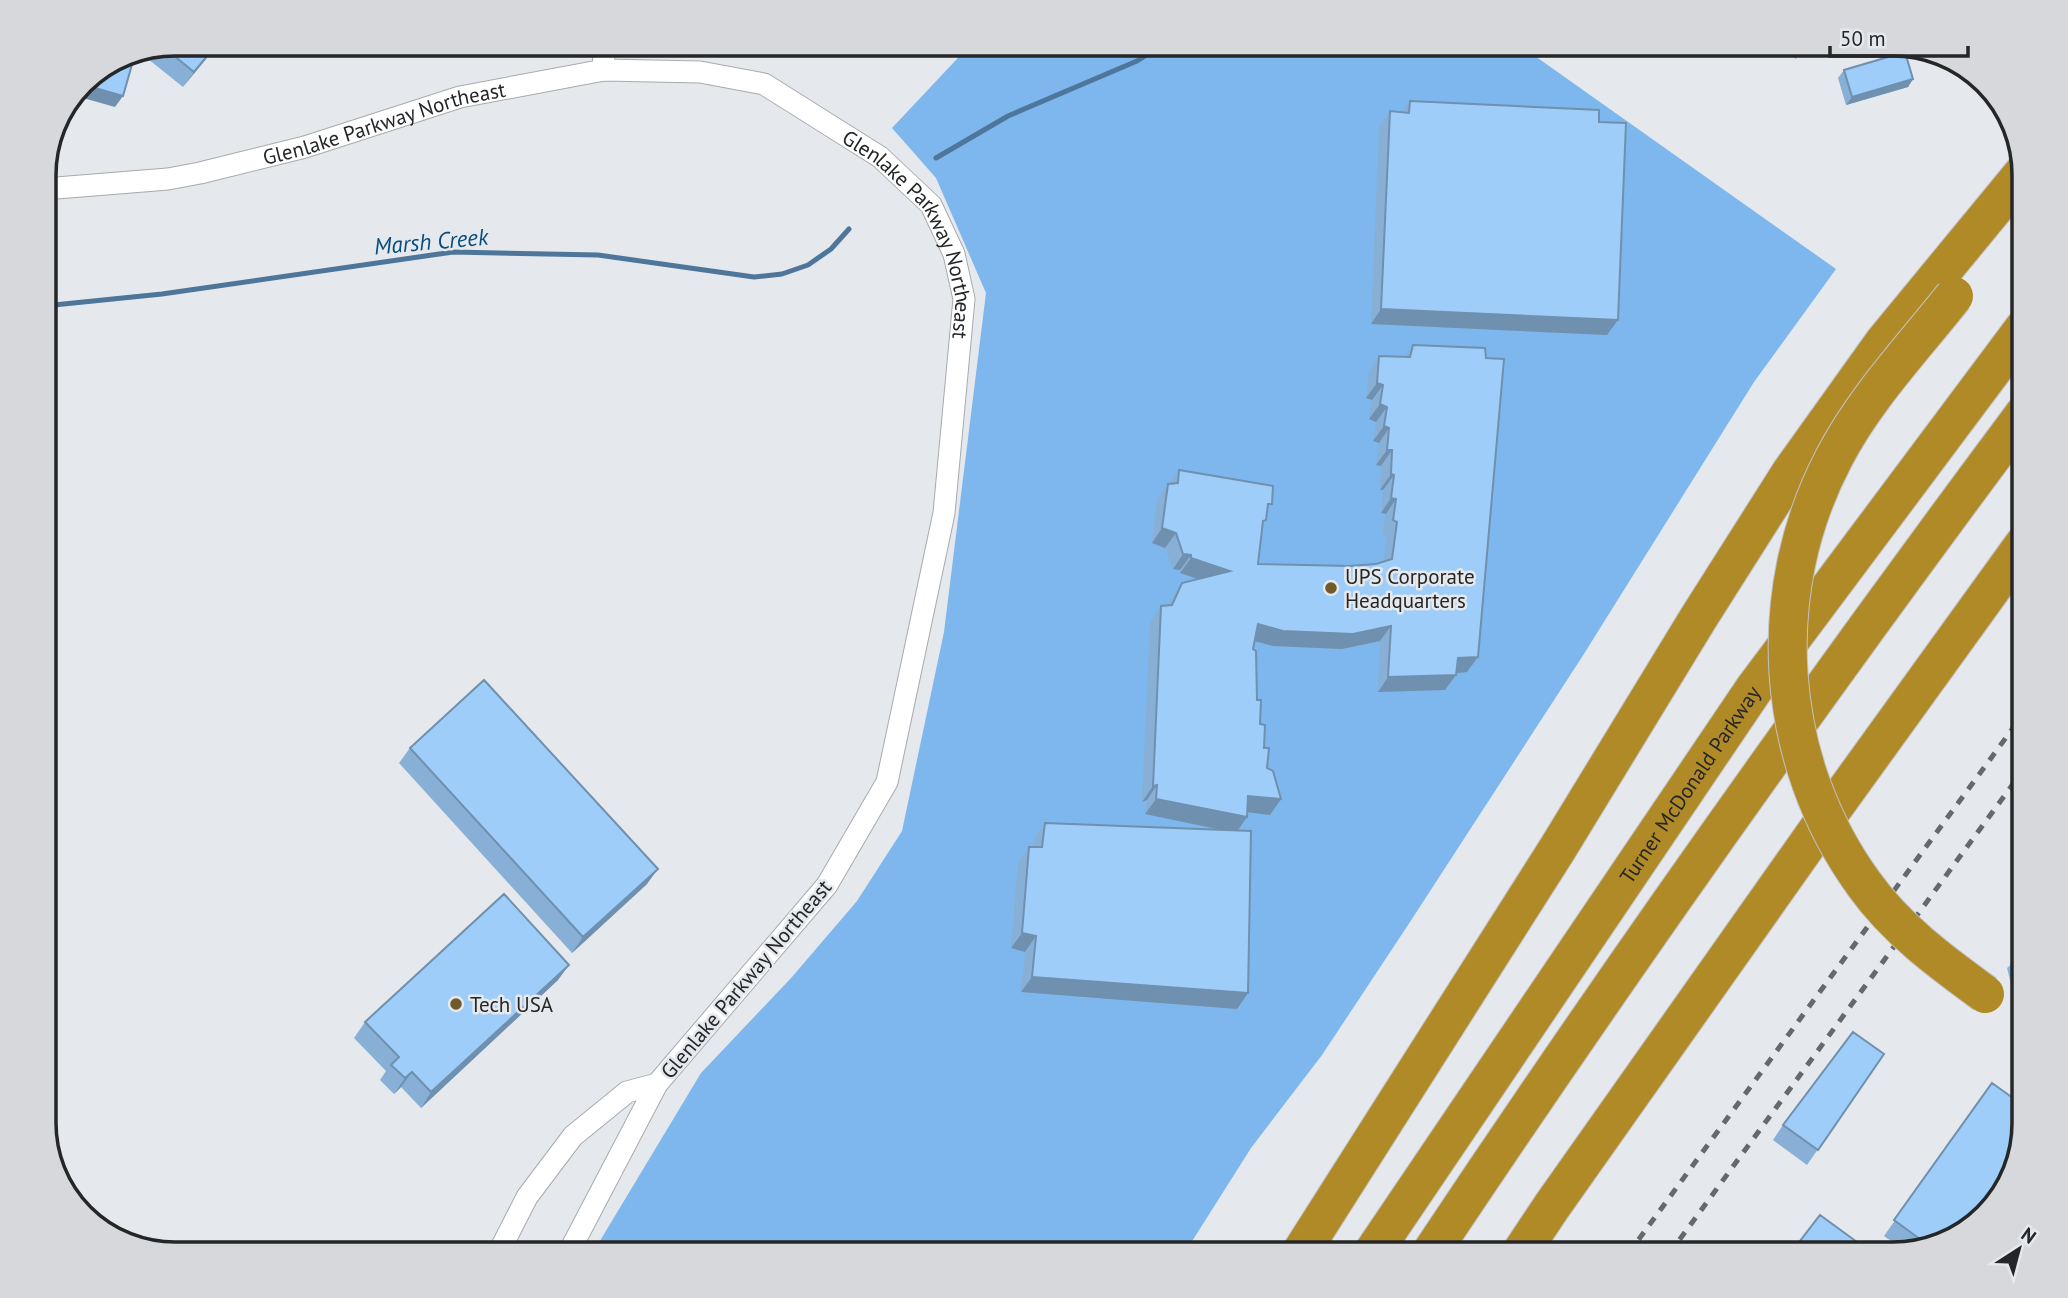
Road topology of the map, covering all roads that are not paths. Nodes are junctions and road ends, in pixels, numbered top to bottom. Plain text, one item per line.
1 (603, 56) edge
2 (604, 70) junction
3 (2012, 187) edge
4 (56, 188) edge
5 (2012, 225) edge
6 (2012, 344) edge
7 (2012, 430) edge
8 (2012, 561) edge
9 (1985, 994) dead end
10 (657, 1084) junction
11 (504, 1242) edge
12 (574, 1242) edge
13 (1308, 1242) edge
14 (1380, 1242) edge
15 (1438, 1242) edge
16 (1528, 1242) edge

1 - 2 street
2 - 4 street, Glenlake Parkway Northeast
2 - 10 street, Glenlake Parkway Northeast
3 - 13 highway
5 - 9 highway, bridge
6 - 14 highway, Turner McDonald Parkway
7 - 15 highway
8 - 16 highway
10 - 11 street, Glenlake Parkway Northeast
10 - 12 street, Glenlake Parkway Northeast

